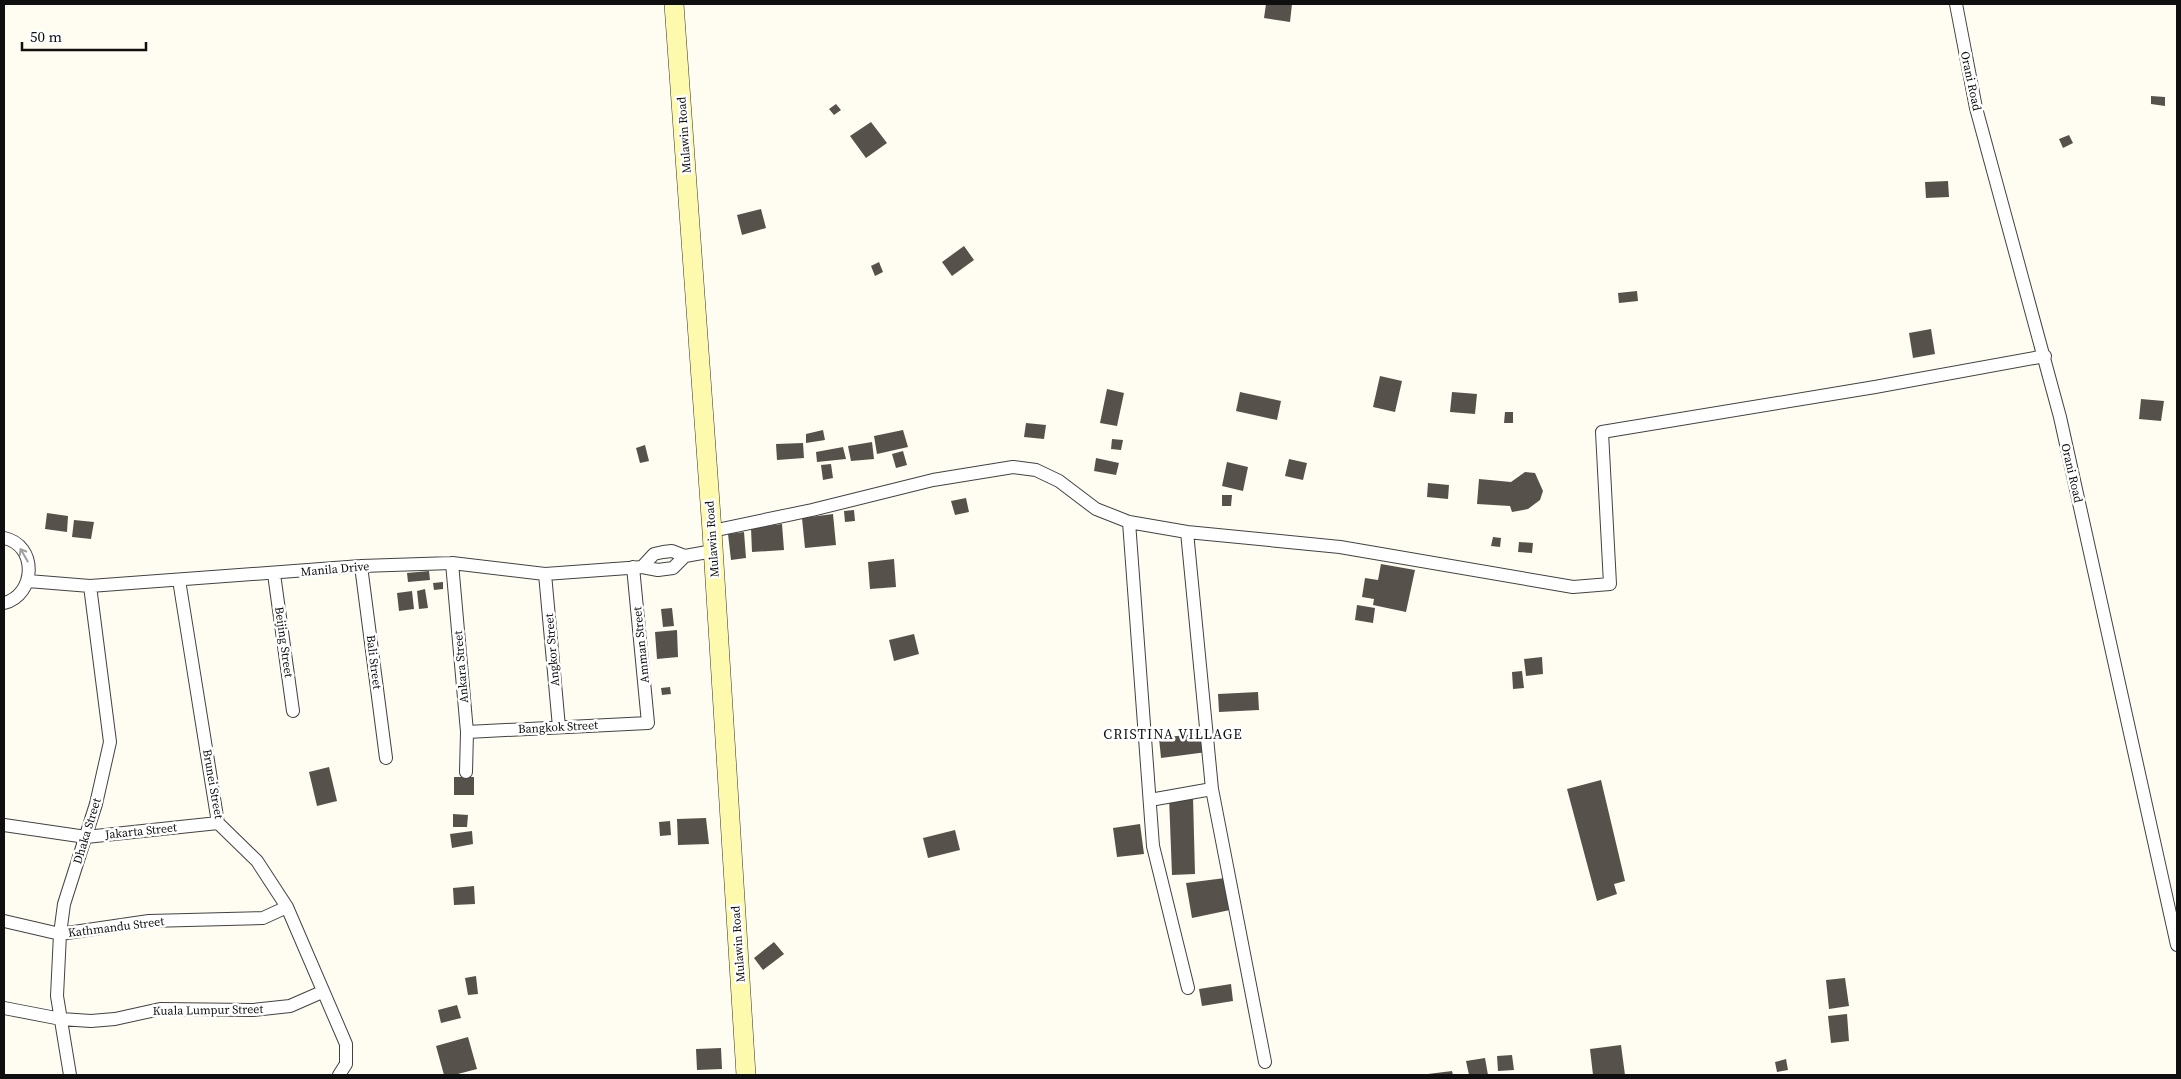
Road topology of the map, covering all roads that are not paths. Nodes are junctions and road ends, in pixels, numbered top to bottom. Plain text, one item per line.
1 (674, 4) edge
2 (1956, 4) edge
3 (2045, 356) junction
4 (1129, 522) junction
5 (712, 531) junction
6 (1187, 532) junction
7 (4, 538) edge
8 (713, 551) junction
9 (452, 562) junction
10 (361, 566) junction
11 (637, 567) junction
12 (274, 574) junction
13 (545, 574) junction
14 (179, 580) junction
15 (28, 581) junction
16 (90, 586) junction
17 (4, 603) edge
18 (293, 711) dead end
19 (648, 723) joint
20 (560, 727) junction
21 (467, 732) junction
22 (386, 758) dead end
23 (466, 772) dead end
24 (1212, 789) junction
25 (1150, 800) junction
26 (218, 823) junction
27 (4, 824) edge
28 (86, 837) junction
29 (287, 907) junction
30 (4, 921) edge
31 (60, 934) junction
32 (2177, 945) edge
33 (1188, 988) dead end
34 (322, 992) junction
35 (4, 1008) edge
36 (61, 1019) junction
37 (1265, 1062) dead end
38 (70, 1075) edge
39 (339, 1075) edge
40 (746, 1075) edge

1 - 5 main road, Mulawin Road
2 - 3 street, Orani Road
3 - 6 street
3 - 32 street, Orani Road
4 - 5 street
4 - 6 street
4 - 25 street
5 - 8 main road, Mulawin Road
6 - 24 street
15 -> 7 street
8 - 11 street, Manila Drive
8 - 40 main road, Mulawin Road
9 - 10 street, Manila Drive
9 - 13 street, Manila Drive
9 - 21 street, Ankara Street
10 - 12 street, Manila Drive
10 - 22 street, Bali Street
11 - 13 street, Manila Drive
11 - 19 street, Amman Street
12 - 14 street, Manila Drive
12 - 18 street, Beijing Street
13 - 20 street, Angkor Street
14 - 16 street, Manila Drive
14 - 26 street, Brunei Street
15 - 16 street, Manila Drive
15 - 17 street
16 - 28 street, Dhaka Street
19 - 20 street, Bangkok Street
20 - 21 street, Bangkok Street
21 - 23 street, Ankara Street
24 - 25 street
24 - 37 street
25 - 33 street
26 - 28 street, Jakarta Street
26 - 29 street, Brunei Street
27 - 28 street, Jakarta Street
28 - 31 street, Dhaka Street
29 - 31 street, Kathmandu Street
29 - 34 street, Brunei Street
30 - 31 street, Kathmandu Street
31 - 36 street, Dhaka Street
34 - 36 street, Kuala Lumpur Street
34 - 39 street, Brunei Street
35 - 36 street, Kuala Lumpur Street
36 - 38 street, Dhaka Street

